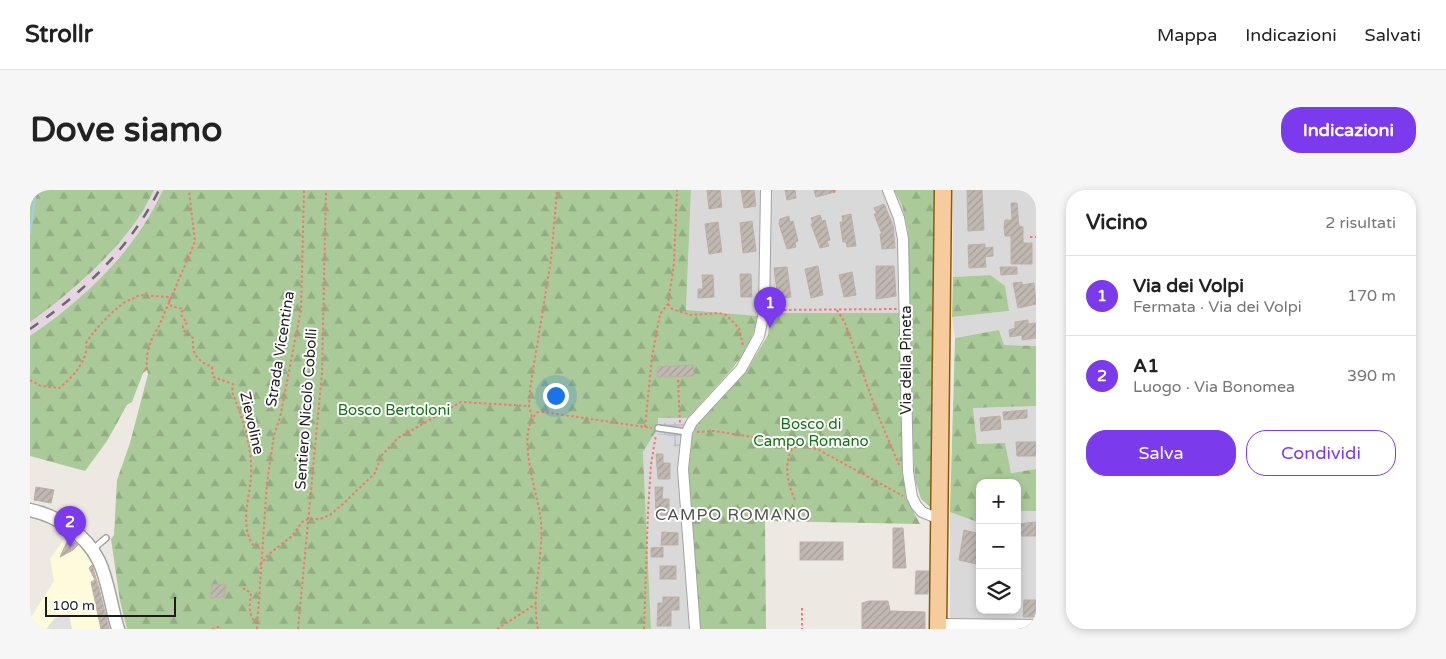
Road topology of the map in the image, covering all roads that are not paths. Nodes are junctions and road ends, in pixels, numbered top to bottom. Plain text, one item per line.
1 (766, 190) edge
2 (888, 190) edge
3 (943, 190) edge
4 (658, 428) road end
5 (684, 432) junction
6 (30, 510) edge
7 (939, 518) junction
8 (106, 538) dead end
9 (93, 549) junction
10 (1036, 625) edge
11 (938, 626) edge
12 (118, 629) edge
13 (695, 629) edge

1 - 5 street
2 - 7 street, Via della Pineta
3 - 7 main road
4 - 5 lane
5 - 13 street
6 - 9 street
7 - 11 main road
8 - 9 lane
9 - 12 street
10 - 11 street

